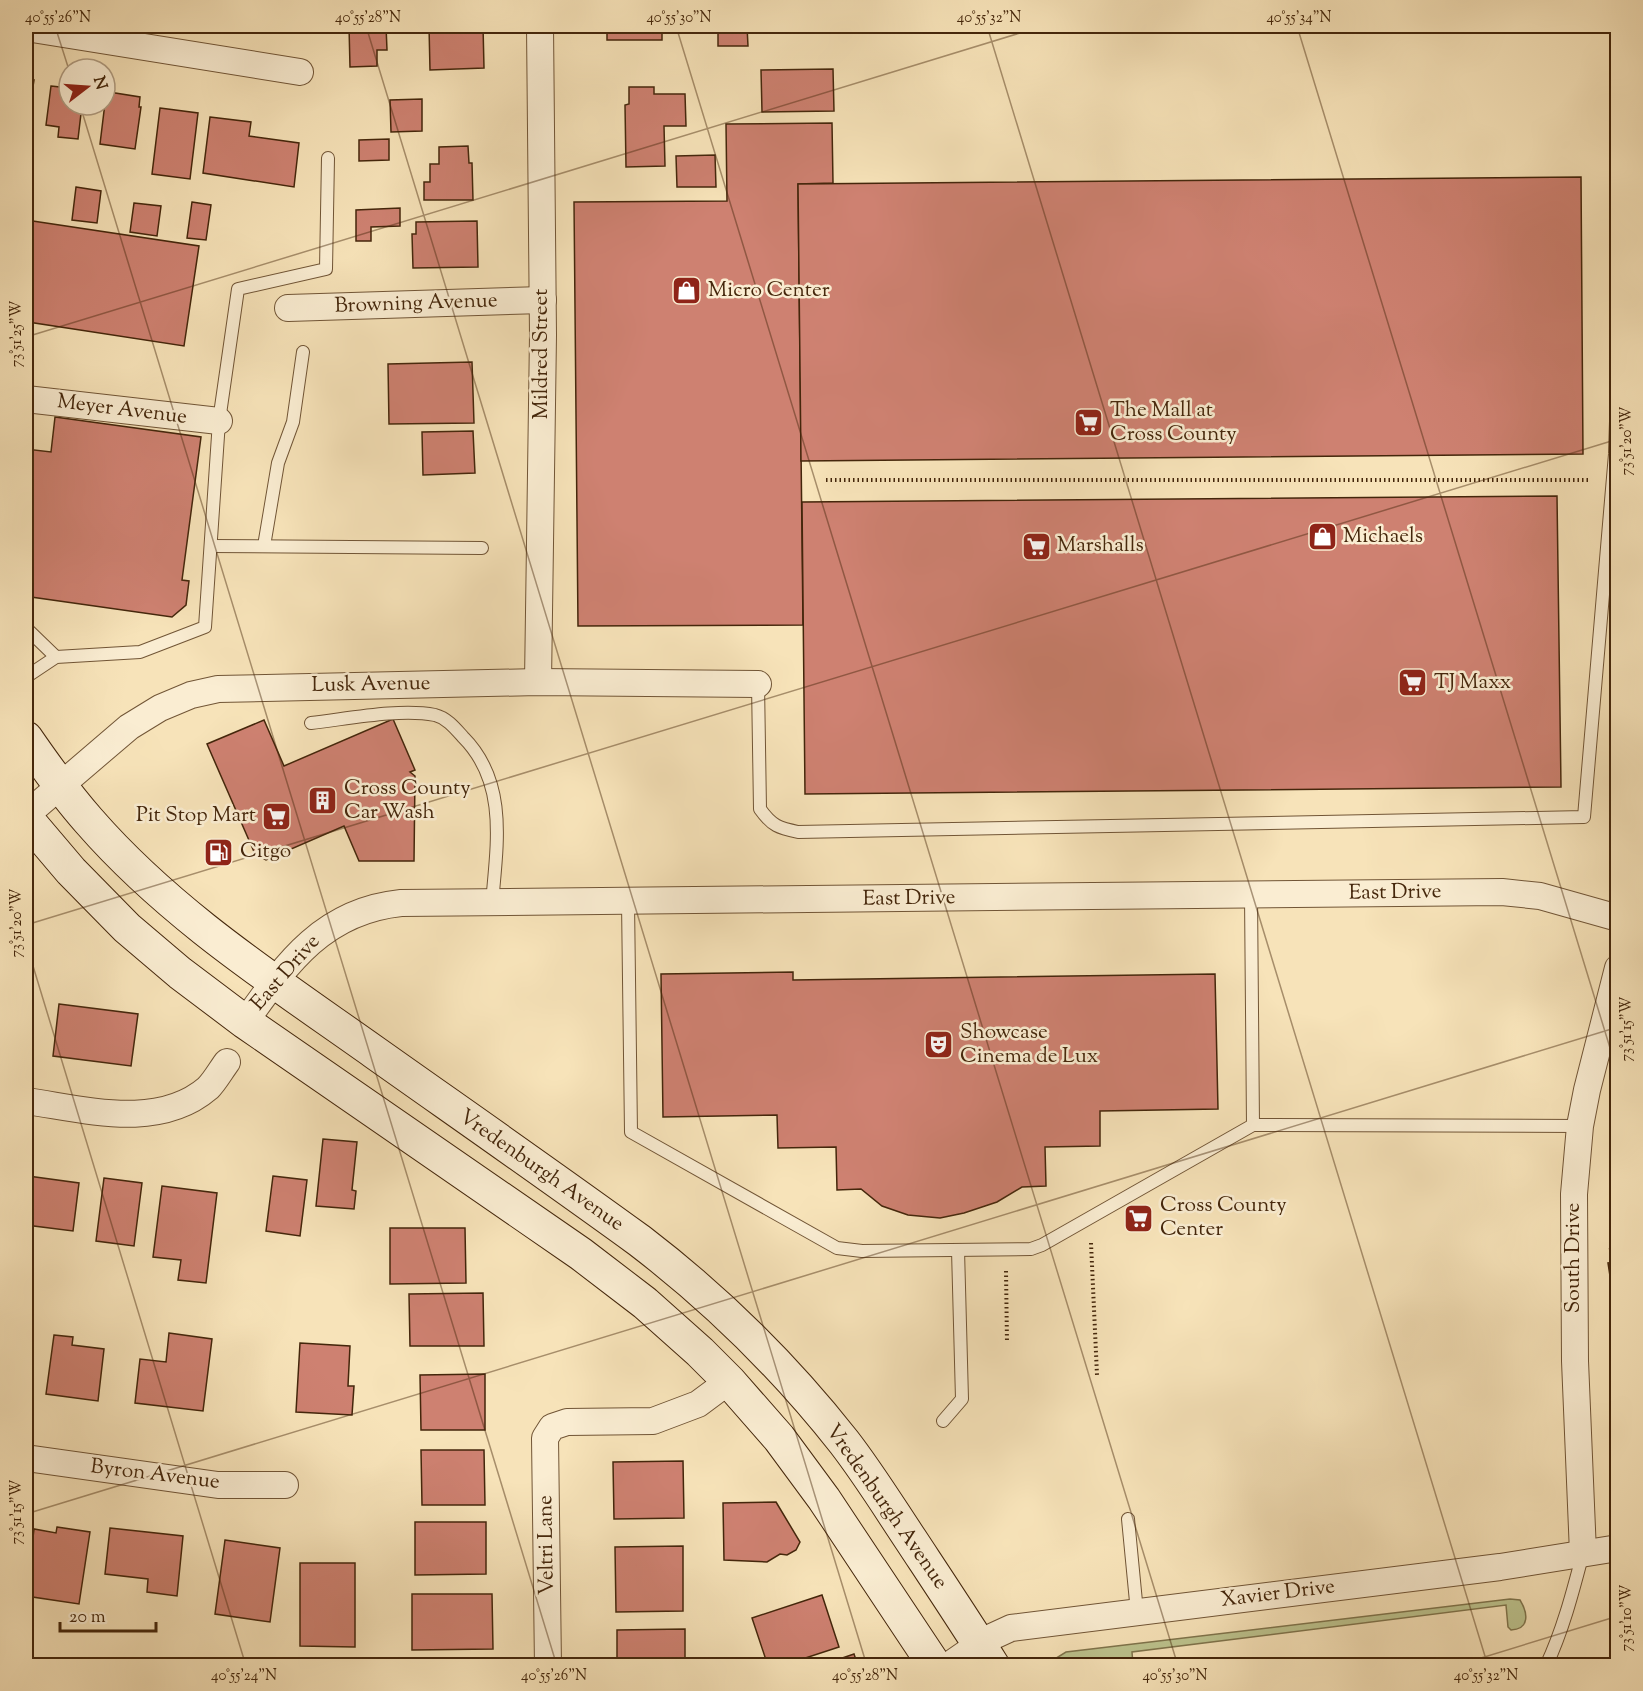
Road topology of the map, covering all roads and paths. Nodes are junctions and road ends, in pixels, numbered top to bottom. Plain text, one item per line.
1 (540, 26) edge
2 (26, 28) edge
3 (300, 72) dead end
4 (328, 158) dead end
5 (543, 300) junction
6 (288, 308) dead end
7 (303, 352) dead end
8 (1617, 357) edge
9 (26, 399) edge
10 (219, 421) junction
11 (826, 480) dead end
12 (1598, 480) dead end
13 (211, 546) junction
14 (264, 546) junction
15 (482, 548) dead end
16 (26, 628) edge
17 (56, 657) junction
18 (26, 677) edge
19 (538, 682) junction
20 (758, 684) joint
21 (311, 723) dead end
22 (26, 738) edge
23 (60, 786) junction
24 (26, 817) edge
25 (1251, 895) junction
26 (628, 902) junction
27 (492, 903) junction
28 (1617, 918) edge
29 (1617, 968) edge
30 (274, 982) junction
31 (245, 1022) junction
32 (227, 1062) dead end
33 (26, 1101) edge
34 (1253, 1125) junction
35 (1580, 1126) junction
36 (1091, 1242) dead end
37 (958, 1250) junction
38 (1609, 1250) dead end
39 (1617, 1250) edge
40 (1006, 1270) dead end
41 (1007, 1343) dead end
42 (1097, 1375) dead end
43 (729, 1381) junction
44 (943, 1421) dead end
45 (26, 1458) edge
46 (285, 1485) dead end
47 (1128, 1519) dead end
48 (1617, 1548) edge
49 (1583, 1553) junction
50 (1137, 1612) junction
51 (986, 1655) edge
52 (548, 1665) edge
53 (935, 1665) edge
54 (948, 1665) edge
55 (1546, 1665) edge

1 - 5 street, Mildred Street
2 - 3 street
4 - 10 lane
5 - 6 street, Browning Avenue
5 - 19 street, Mildred Street
7 - 14 lane
8 - 20 lane
9 - 10 street, Meyer Avenue
10 - 13 lane
11 - 12 path
13 - 14 lane
13 - 17 lane
14 - 15 lane
16 - 17 lane
17 - 18 lane
19 - 20 street, Lusk Avenue
19 - 23 street, Lusk Avenue
21 - 27 lane
22 - 23 street, Vredenburgh Avenue
23 - 24 street, Lusk Avenue
23 - 30 street, Vredenburgh Avenue
24 - 31 street
25 - 26 street, East Drive
25 - 28 street, East Drive
25 - 34 lane
26 - 27 street, East Drive
26 - 37 lane
27 - 30 street, East Drive
29 - 35 street, South Drive
30 - 31 street, East Drive
30 - 51 street, Vredenburgh Avenue
31 - 43 street
32 - 33 street
34 - 35 lane
34 - 37 lane
35 - 49 street, South Drive
36 - 42 path
37 - 44 lane
38 - 39 path
40 - 41 path
43 - 52 street, Veltri Lane
43 - 53 street
45 - 46 street, Byron Avenue
47 - 50 lane
48 - 49 street, Xavier Drive
49 - 50 street, Xavier Drive
49 - 55 lane
50 - 51 street, Xavier Drive
51 - 54 street, Xavier Drive

